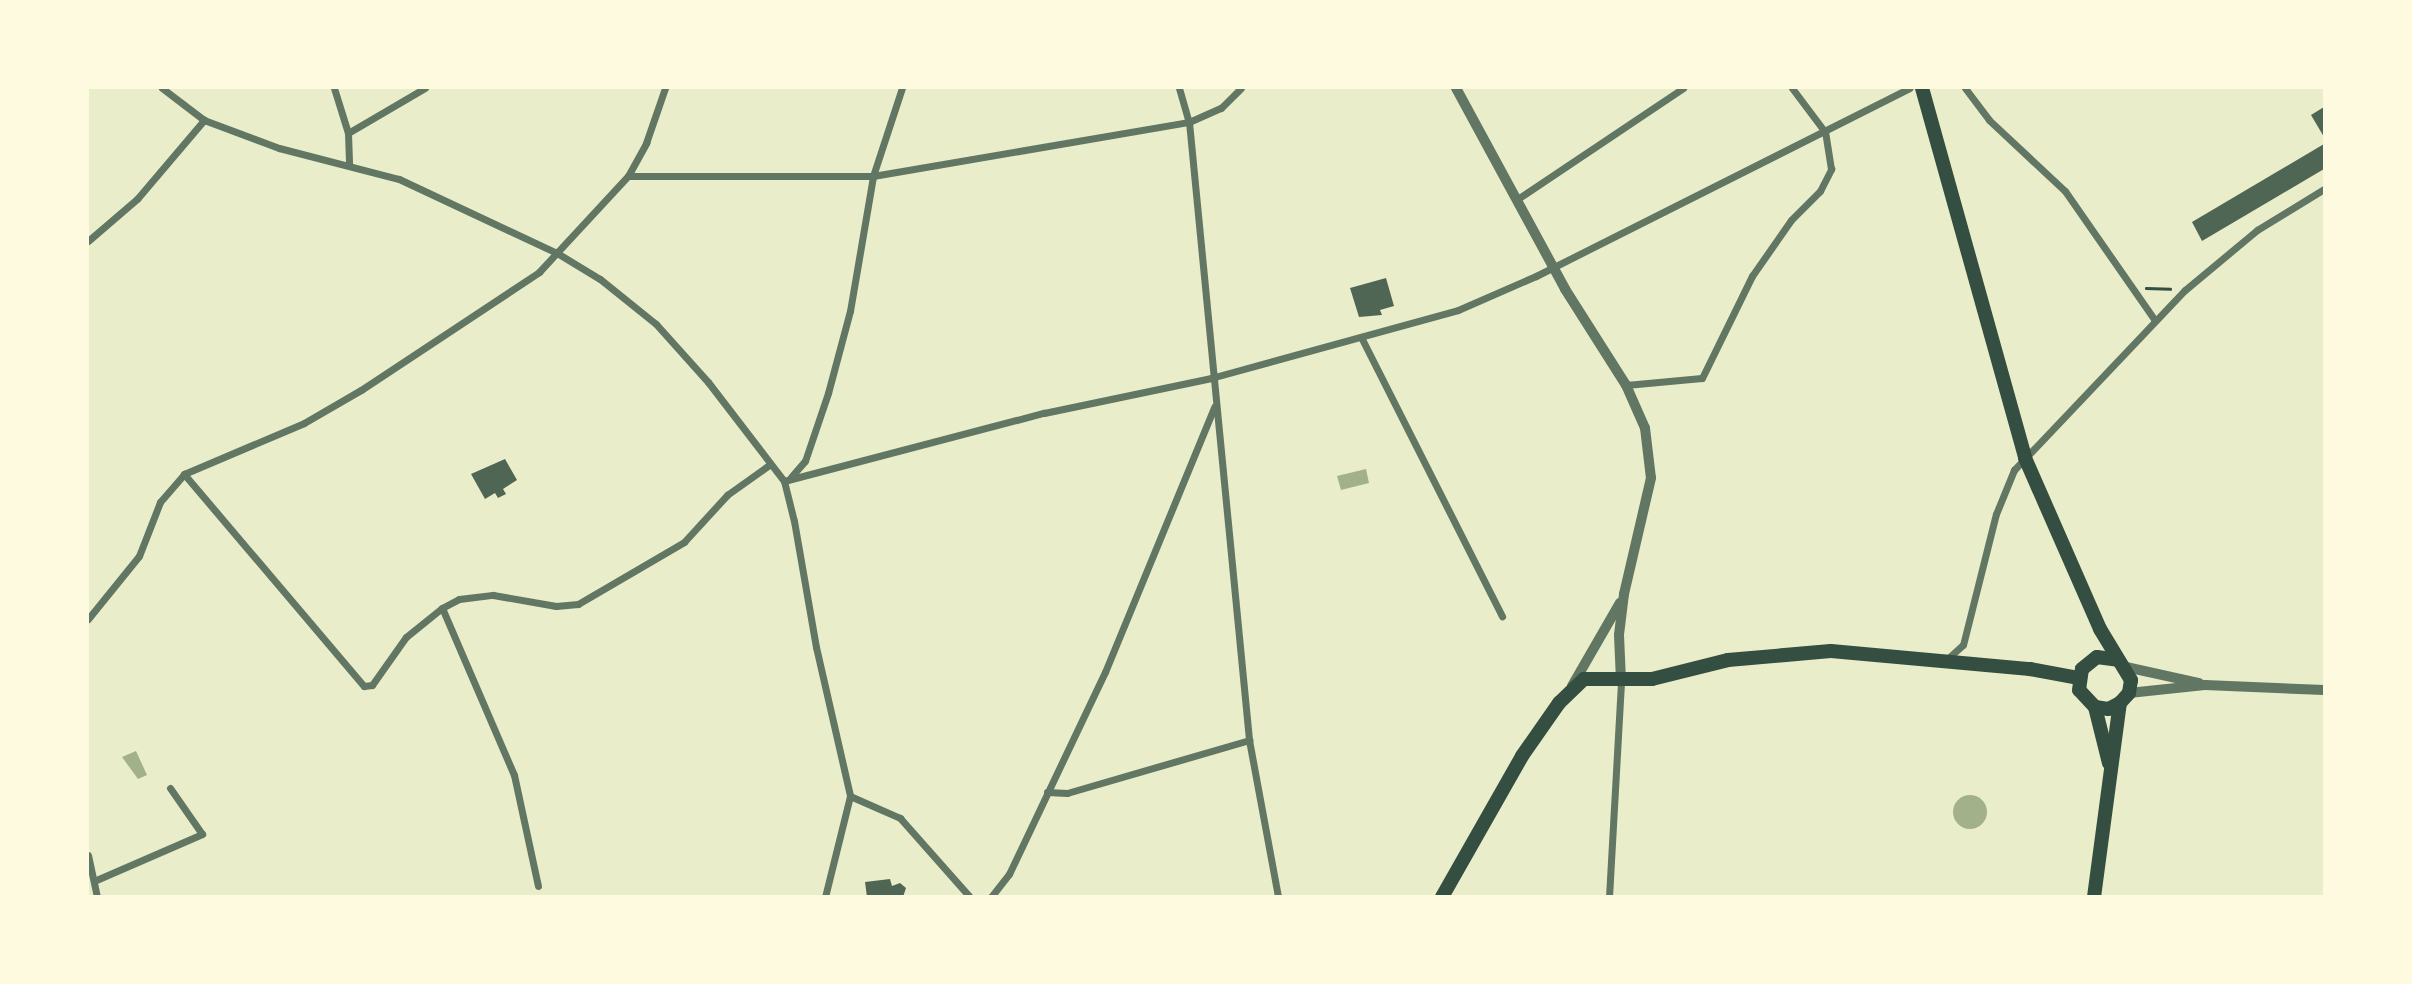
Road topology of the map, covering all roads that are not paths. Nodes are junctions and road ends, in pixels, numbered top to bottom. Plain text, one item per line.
1 (162, 88) edge
2 (334, 88) edge
3 (425, 88) edge
4 (665, 88) edge
5 (902, 88) edge
6 (1179, 88) edge
7 (1241, 88) edge
8 (1456, 88) edge
9 (1683, 88) edge
10 (1792, 88) edge
11 (1909, 88) edge
12 (1922, 88) edge
13 (1965, 88) edge
14 (204, 120) junction
15 (1189, 122) junction
16 (1825, 132) junction
17 (348, 133) junction
18 (349, 163) junction
19 (628, 176) junction
20 (873, 176) junction
21 (2325, 189) edge
22 (1515, 201) junction
23 (88, 241) edge
24 (557, 253) junction
25 (1552, 267) junction
26 (2154, 319) junction
27 (1361, 337) junction
28 (1212, 378) junction
29 (1626, 385) junction
30 (1215, 406) junction
31 (2025, 458) junction
32 (769, 465) junction
33 (184, 474) junction
34 (784, 481) junction
35 (1623, 594) junction
36 (442, 608) junction
37 (1502, 616) dead end
38 (88, 619) edge
39 (2100, 629) junction
40 (2097, 657) junction
41 (1945, 662) junction
42 (2122, 664) junction
43 (2079, 678) junction
44 (1621, 680) junction
45 (2205, 685) junction
46 (1570, 690) junction
47 (2325, 690) edge
48 (2125, 698) junction
49 (2095, 707) junction
50 (1249, 740) junction
51 (2110, 773) junction
52 (170, 788) dead end
53 (1048, 792) junction
54 (850, 796) junction
55 (88, 855) edge
56 (94, 881) junction
57 (538, 886) dead end
58 (97, 897) edge
59 (825, 897) edge
60 (970, 897) edge
61 (991, 897) edge
62 (1278, 897) edge
63 (1442, 897) edge
64 (1609, 897) edge
65 (2094, 897) edge

1 - 14 street
2 - 17 street
3 - 17 street
4 - 19 street
5 - 20 street
6 - 15 street
7 - 15 street
8 - 22 street
9 - 22 street
10 - 16 street
11 - 16 street
12 - 31 main road
13 - 26 street
14 - 18 street
14 - 23 street
15 - 20 street
15 - 28 street
16 - 25 street
16 - 29 street
17 - 18 street
18 - 24 street
19 - 20 street
19 - 24 street
20 - 34 street
21 - 26 street
22 - 25 street
24 - 32 street
24 - 33 street
25 - 27 street
25 - 29 street
26 - 31 street
27 - 28 street
27 - 37 street
28 - 30 street
28 - 34 street
29 - 35 street
30 - 50 street
30 - 53 street
31 - 39 main road
31 - 41 street
32 - 34 street
32 - 36 street
33 - 36 street
33 - 38 street
34 - 54 street
35 - 44 street
35 - 46 street
36 - 57 street
39 - 40 main road
39 - 42 main road
40 - 42 main road
40 - 43 main road
41 - 43 main road
41 - 44 main road
42 - 45 street
42 - 48 main road
43 - 49 main road
44 - 46 main road
44 - 64 street
45 - 47 street
45 - 48 street
46 - 63 main road
48 - 49 main road
48 - 51 main road
49 - 51 main road
50 - 53 street
50 - 62 street
51 - 65 main road
52 - 56 street
53 - 61 street
54 - 59 street
54 - 60 street
55 - 56 street
56 - 58 street

